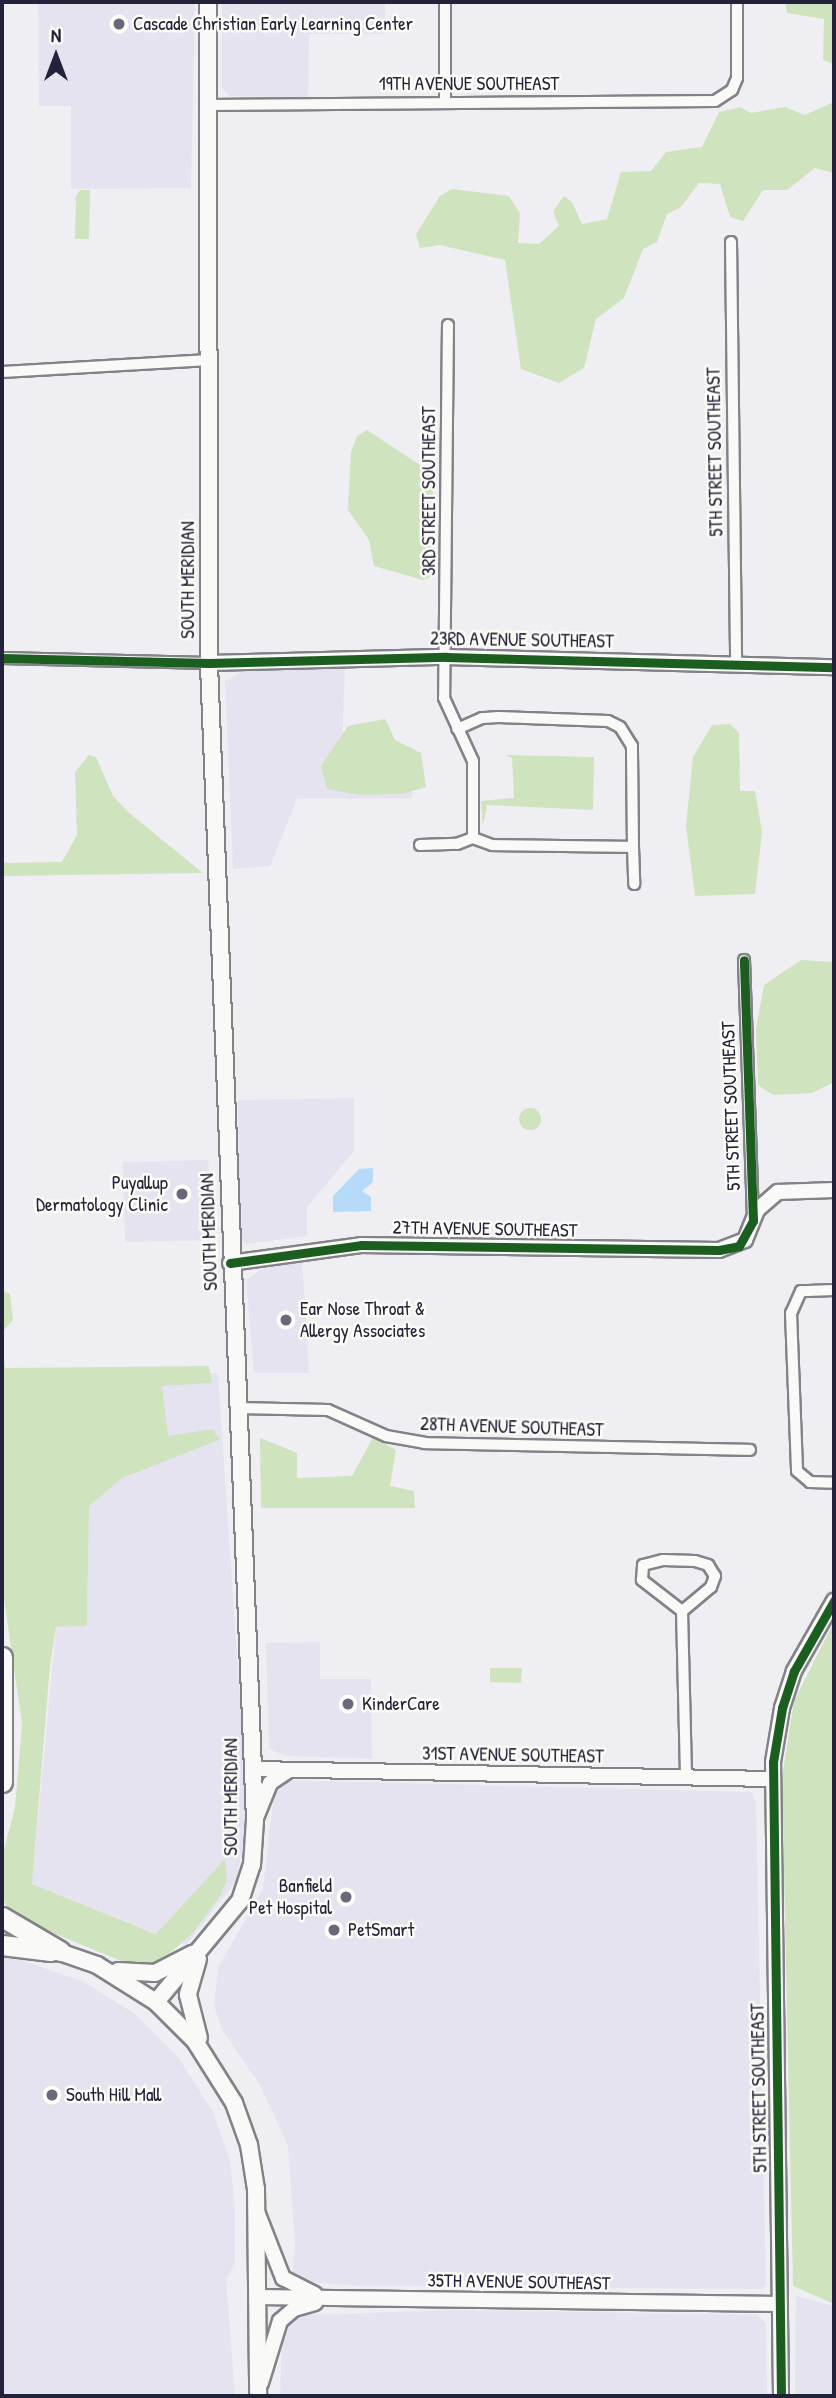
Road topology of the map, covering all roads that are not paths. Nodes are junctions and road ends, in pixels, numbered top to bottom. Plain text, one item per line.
1 (208, 2) edge
2 (445, 2) edge
3 (737, 2) edge
4 (446, 102) junction
5 (208, 105) junction
6 (731, 242) dead end
7 (448, 325) dead end
8 (209, 360) junction
9 (2, 372) edge
10 (446, 657) junction
11 (2, 659) edge
12 (736, 661) junction
13 (209, 663) junction
14 (834, 667) edge
15 (457, 729) junction
16 (473, 838) junction
17 (420, 845) dead end
18 (633, 847) junction
19 (634, 884) dead end
20 (744, 960) dead end
21 (834, 1190) edge
22 (753, 1221) junction
23 (230, 1263) junction
24 (834, 1290) edge
25 (239, 1408) junction
26 (750, 1450) dead end
27 (834, 1483) edge
28 (834, 1601) edge
29 (682, 1611) junction
30 (2, 1657) edge
31 (254, 1769) junction
32 (292, 1770) junction
33 (686, 1777) junction
34 (772, 1779) junction
35 (2, 1782) edge
36 (256, 1819) junction
37 (2, 1917) edge
38 (2, 1934) edge
39 (2, 1945) edge
40 (203, 1947) junction
41 (60, 1951) junction
42 (97, 1965) junction
43 (156, 2001) junction
44 (206, 2055) junction
45 (258, 2213) junction
46 (258, 2297) junction
47 (333, 2299) junction
48 (780, 2304) junction
49 (258, 2395) edge
50 (781, 2396) edge

1 - 5 main road, SOUTH MERIDIAN
2 - 4 street
3 - 4 street, 19TH AVENUE SOUTHEAST
4 - 5 street, 19TH AVENUE SOUTHEAST
5 - 8 main road, SOUTH MERIDIAN
6 - 12 street, 5TH STREET SOUTHEAST
7 - 10 street, 3RD STREET SOUTHEAST
8 - 9 street
8 - 13 main road, SOUTH MERIDIAN
10 - 12 street, 23RD AVENUE SOUTHEAST
10 - 13 street, 23RD AVENUE SOUTHEAST
10 - 15 street, 3RD STREET SOUTHEAST
11 - 13 street
12 - 14 street, 23RD AVENUE SOUTHEAST
13 - 23 main road, SOUTH MERIDIAN
15 - 16 street, 3RD STREET SOUTHEAST
15 - 18 street
16 - 17 street
16 - 18 street
18 - 19 street
20 - 22 street, 5TH STREET SOUTHEAST
21 - 22 street
22 - 23 street, 27TH AVENUE SOUTHEAST
23 - 25 main road, SOUTH MERIDIAN
24 - 27 street
25 - 26 street, 28TH AVENUE SOUTHEAST
25 - 31 main road, SOUTH MERIDIAN
28 - 34 street, 5TH STREET SOUTHEAST
29 - 29 street
29 - 33 street
30 - 35 highway
31 - 32 street, 31ST AVENUE SOUTHEAST
31 - 36 main road, SOUTH MERIDIAN
32 - 33 street, 31ST AVENUE SOUTHEAST
32 - 36 street
33 - 34 street, 31ST AVENUE SOUTHEAST
34 - 48 street, 5TH STREET SOUTHEAST
36 - 40 main road, SOUTH MERIDIAN
37 - 41 highway
38 - 41 main road
39 - 41 highway
40 - 42 main road
40 - 43 main road, SOUTH MERIDIAN
40 - 44 main road
41 - 42 main road
42 - 43 main road
43 - 44 main road
44 - 45 main road
45 - 46 main road
45 - 47 street
46 - 47 street, 35TH AVENUE SOUTHEAST
46 - 49 main road
47 - 48 street, 35TH AVENUE SOUTHEAST
47 - 49 street
48 - 50 street, 5TH STREET SOUTHEAST

